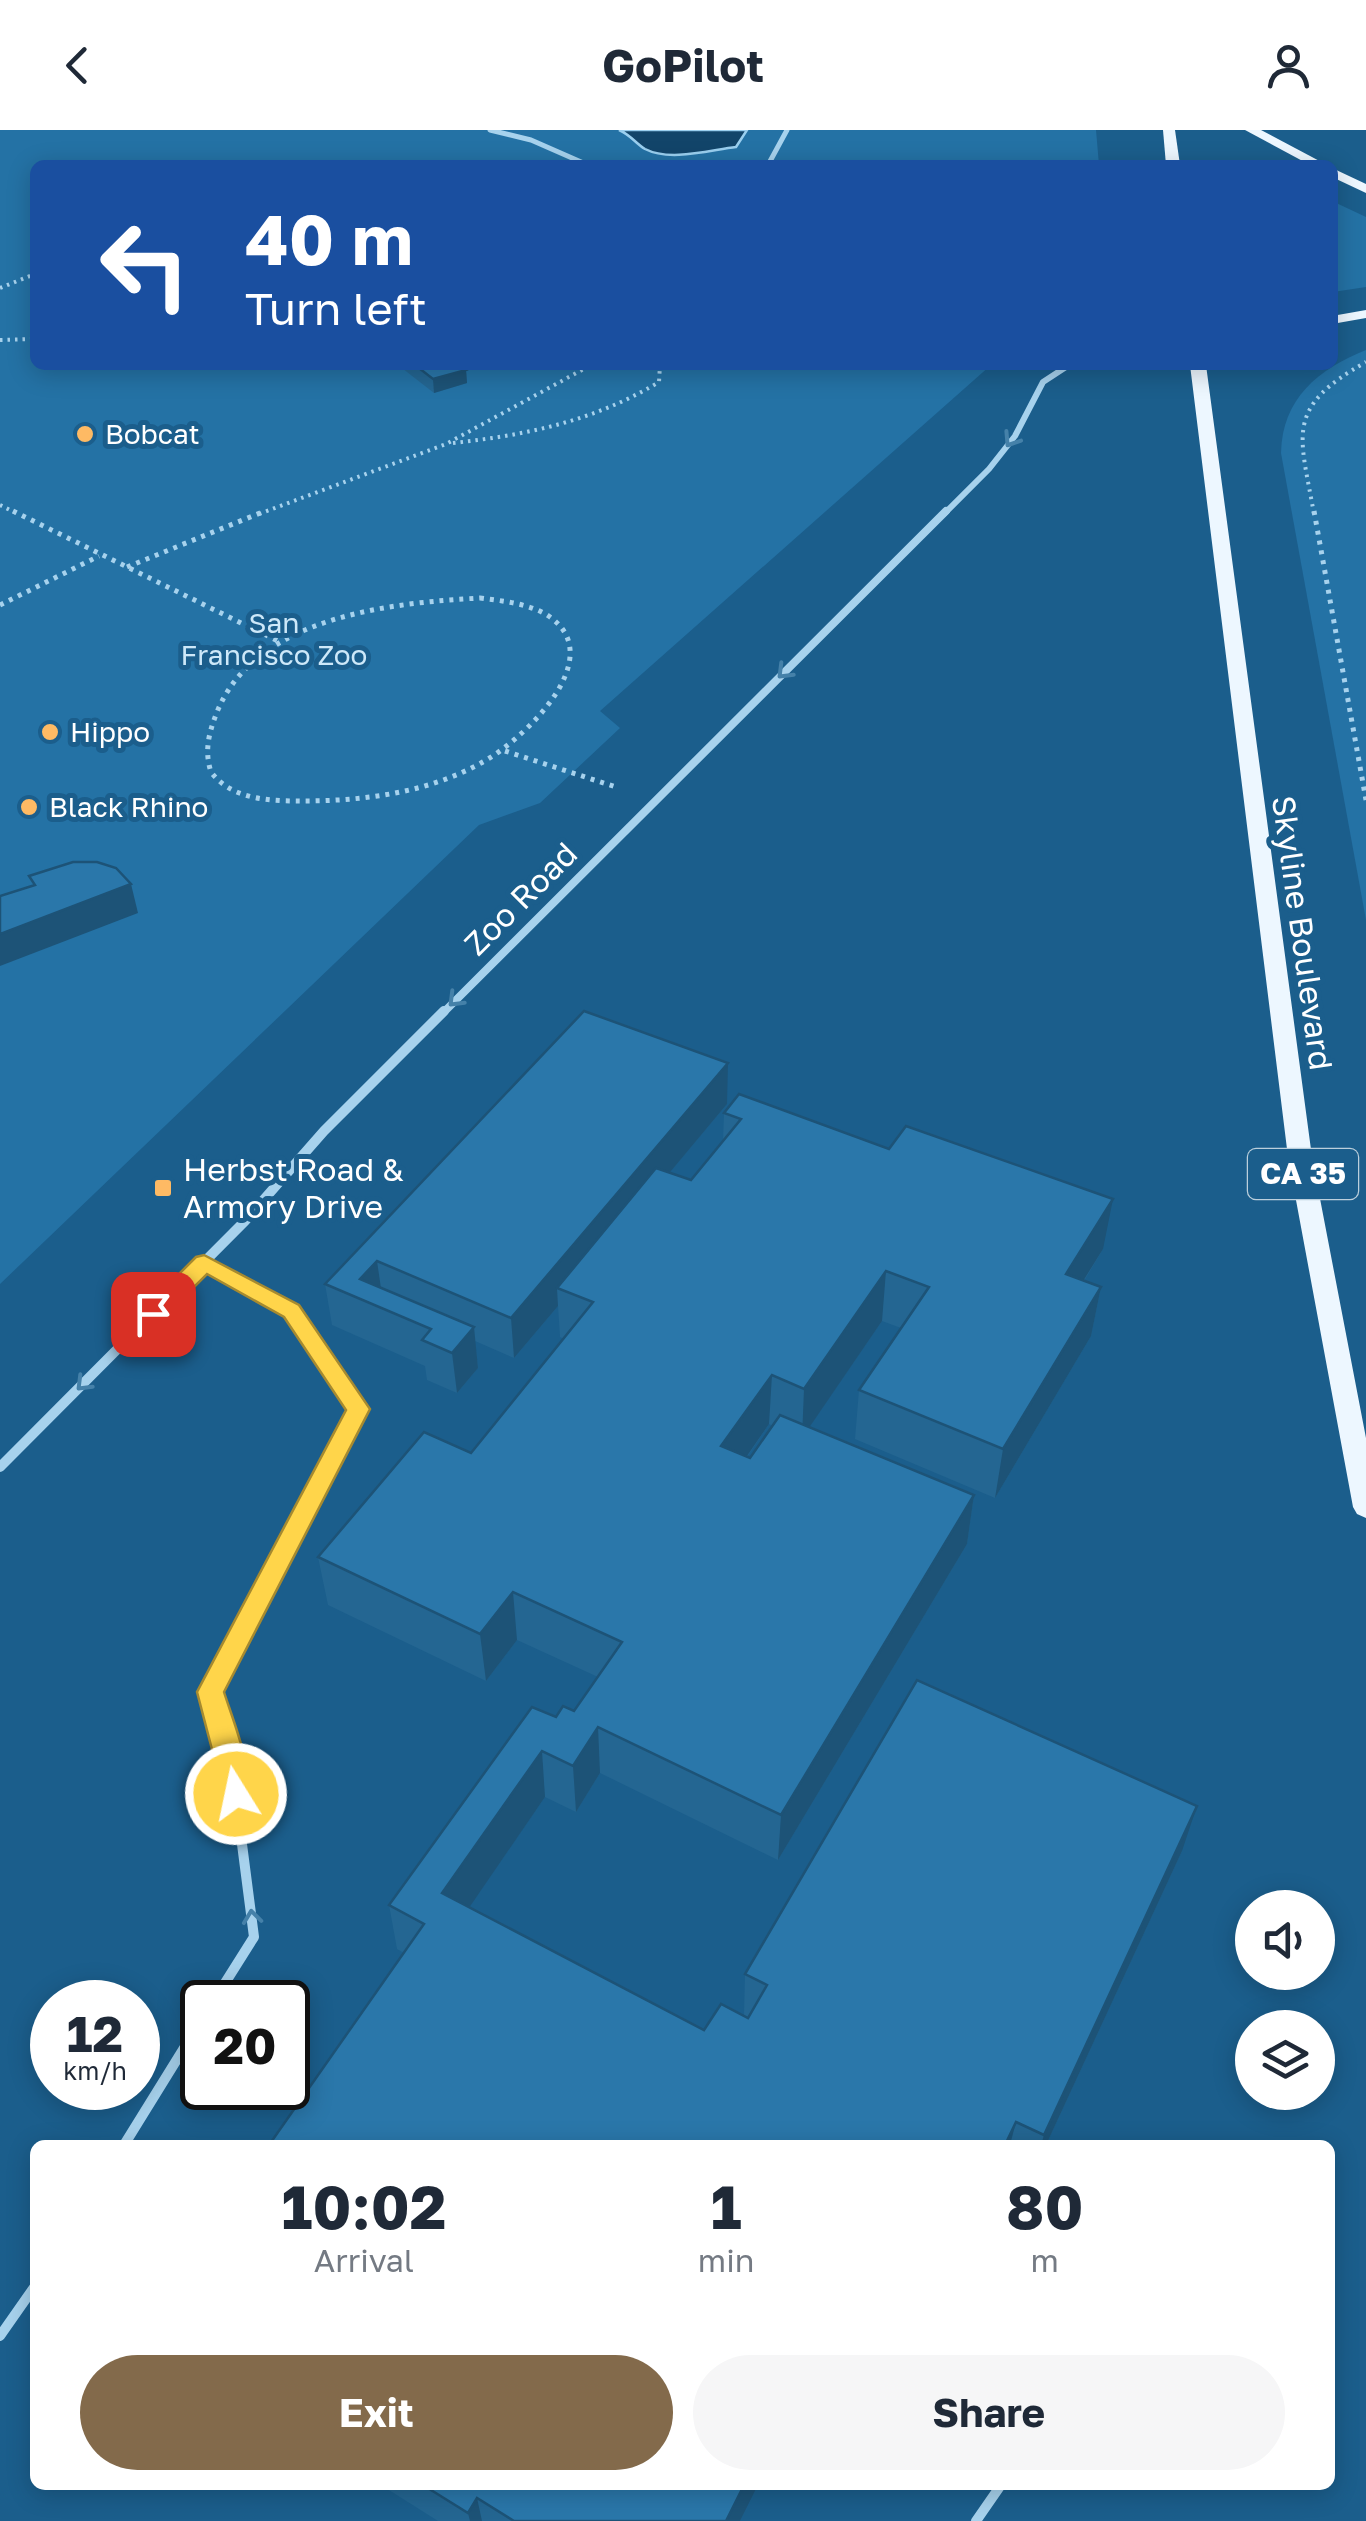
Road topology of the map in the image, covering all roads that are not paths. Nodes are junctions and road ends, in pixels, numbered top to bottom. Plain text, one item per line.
1 (490, 130) edge
2 (787, 130) edge
3 (1168, 130) edge
4 (1251, 130) edge
5 (577, 160) edge
6 (771, 160) edge
7 (1172, 160) edge
8 (1310, 160) edge
9 (1338, 175) edge
10 (1366, 189) edge
11 (1366, 314) edge
12 (1338, 319) edge
13 (1061, 370) edge
14 (1199, 370) edge
15 (204, 1263) junction
16 (0, 1467) edge
17 (1366, 1507) edge
18 (227, 1980) edge
19 (180, 2055) edge
20 (127, 2140) edge
21 (30, 2293) edge
22 (0, 2336) edge
23 (998, 2490) edge
24 (976, 2521) edge

1 - 5 lane
2 - 6 lane
3 - 7 main road
4 - 8 main road
9 - 10 main road
11 - 12 main road
13 -> 15 street, Zoo Road
14 - 17 main road, Skyline Boulevard / CA 35
15 -> 16 street, Zoo Road
18 -> 15 lane
19 - 20 lane
21 - 22 lane
23 - 24 lane

